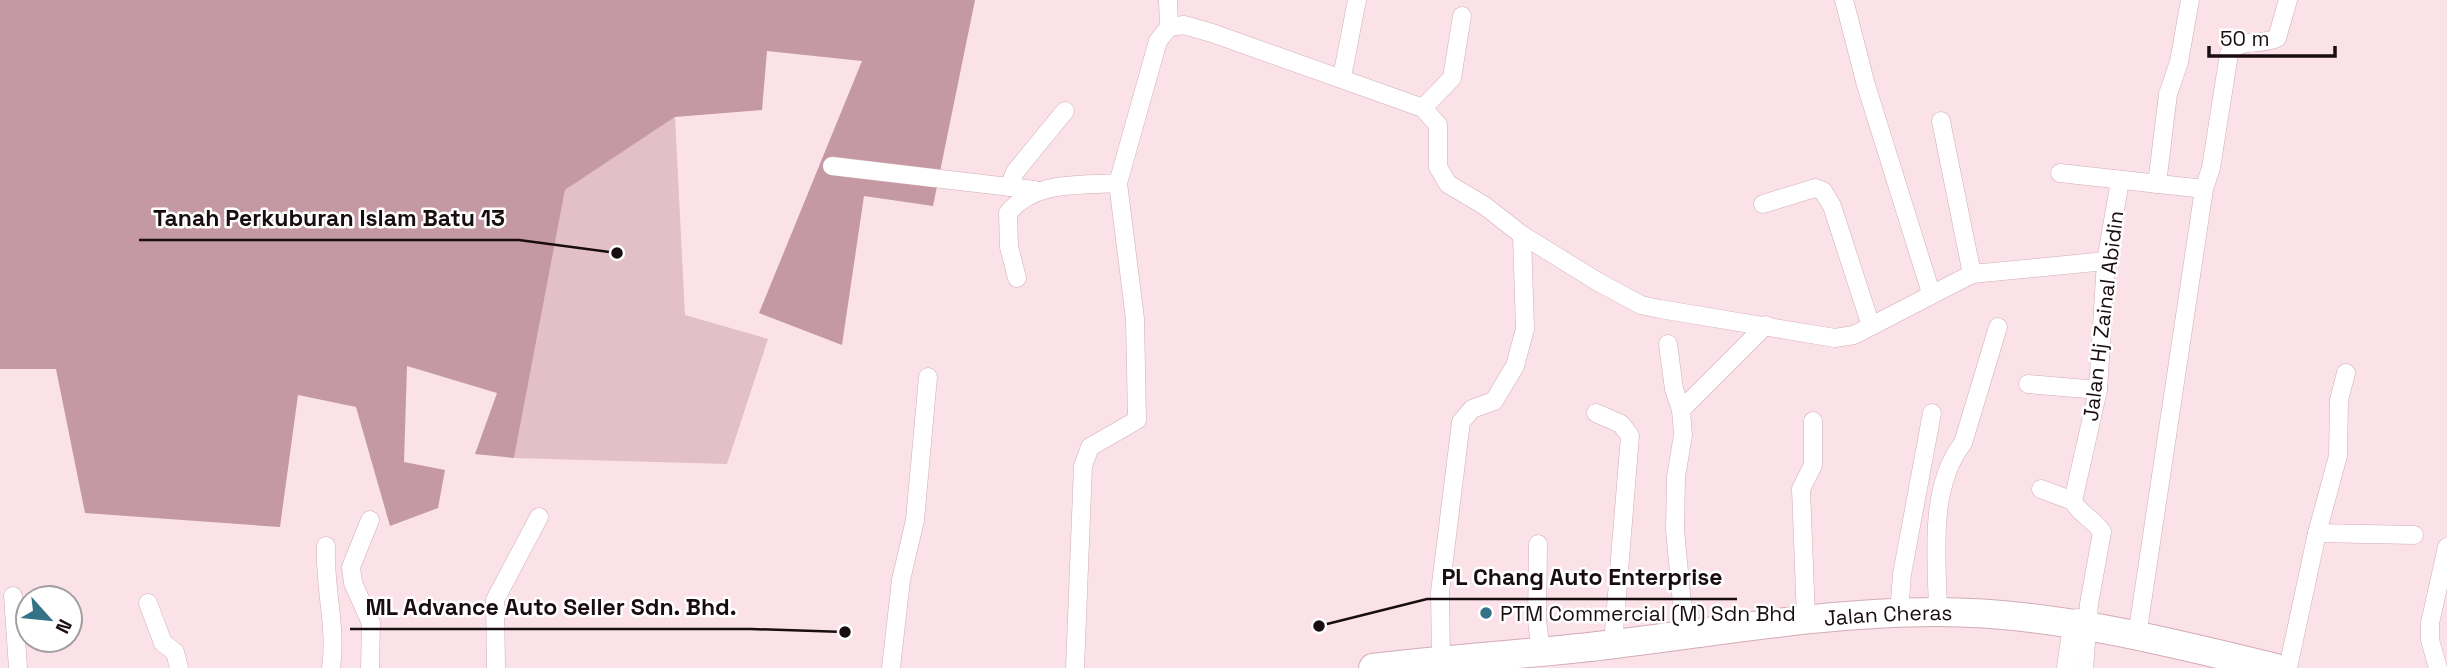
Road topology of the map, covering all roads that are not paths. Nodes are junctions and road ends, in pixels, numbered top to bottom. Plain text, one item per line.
1 (1168, 0) edge
2 (1357, 0) edge
3 (1844, 0) edge
4 (2190, 0) edge
5 (2288, 0) edge
6 (1462, 16) dead end
7 (1169, 27) junction
8 (1342, 77) junction
9 (1423, 108) junction
10 (1065, 111) dead end
11 (1941, 121) dead end
12 (832, 166) dead end
13 (2060, 173) dead end
14 (2120, 181) junction
15 (1118, 183) junction
16 (2157, 184) junction
17 (1009, 187) junction
18 (2204, 189) junction
19 (1035, 190) junction
20 (1763, 204) dead end
21 (1522, 235) junction
22 (2106, 261) junction
23 (1972, 274) junction
24 (1017, 278) dead end
25 (1931, 293) junction
26 (1766, 325) junction
27 (1871, 326) junction
28 (1998, 327) dead end
29 (1668, 344) dead end
30 (2346, 373) dead end
31 (928, 377) dead end
32 (2028, 384) dead end
33 (2098, 390) junction
34 (1681, 410) junction
35 (1932, 412) dead end
36 (1596, 413) dead end
37 (1814, 421) dead end
38 (2041, 489) dead end
39 (2073, 501) junction
40 (539, 517) dead end
41 (370, 520) dead end
42 (2317, 533) junction
43 (2414, 536) dead end
44 (1538, 544) dead end
45 (327, 547) dead end
46 (2447, 547) edge
47 (13, 596) dead end
48 (148, 603) dead end
49 (1938, 612) junction
50 (1899, 614) junction
51 (1806, 618) junction
52 (2083, 619) junction
53 (1685, 635) junction
54 (2137, 636) junction
55 (1613, 644) junction
56 (1530, 657) edge
57 (1441, 660) junction
58 (18, 668) edge
59 (180, 668) edge
60 (331, 668) edge
61 (370, 668) edge
62 (496, 668) edge
63 (891, 668) edge
64 (1075, 668) edge
65 (1373, 668) edge
66 (2066, 668) edge
67 (2084, 668) edge
68 (2276, 668) edge
69 (2288, 668) edge
70 (2438, 668) edge

1 - 7 street
2 - 8 street
3 - 25 street
4 - 16 street
5 - 18 street
6 - 9 street
7 - 8 street
7 - 15 street
8 - 9 street
9 - 21 street
10 - 17 street
11 - 23 street
12 - 17 street
13 - 14 street
14 - 16 street
14 - 22 street, Jalan Hj Zainal Abidin
15 - 19 street
15 - 64 street
16 - 18 street
17 - 19 street
18 - 54 street
19 - 24 street
20 - 27 street
21 - 26 street
21 - 57 street
22 - 23 street
22 - 33 street, Jalan Hj Zainal Abidin
23 - 25 street
25 - 27 street
26 - 27 street
26 - 34 street
28 - 49 street
29 - 34 street
30 - 42 street
31 - 63 street
32 - 33 street
33 - 39 street, Jalan Hj Zainal Abidin
34 - 53 street
35 - 50 street
36 - 55 street
37 - 51 street
38 - 39 street
39 - 52 street
40 - 62 street
41 - 61 street
42 - 43 street
42 - 69 street
44 - 56 street
45 - 60 street
46 - 70 street
47 - 58 street
48 - 59 street
49 - 50 main road, Jalan Cheras
49 - 52 main road, Jalan Cheras
50 - 51 main road, Jalan Cheras
51 - 53 main road, Jalan Cheras
52 - 54 main road, Jalan Cheras
52 - 66 street
52 - 67 street
53 - 55 main road, Jalan Cheras
54 - 68 main road, Jalan Cheras
55 - 56 main road, Jalan Cheras
56 - 57 main road, Jalan Cheras
57 - 65 main road, Jalan Cheras

